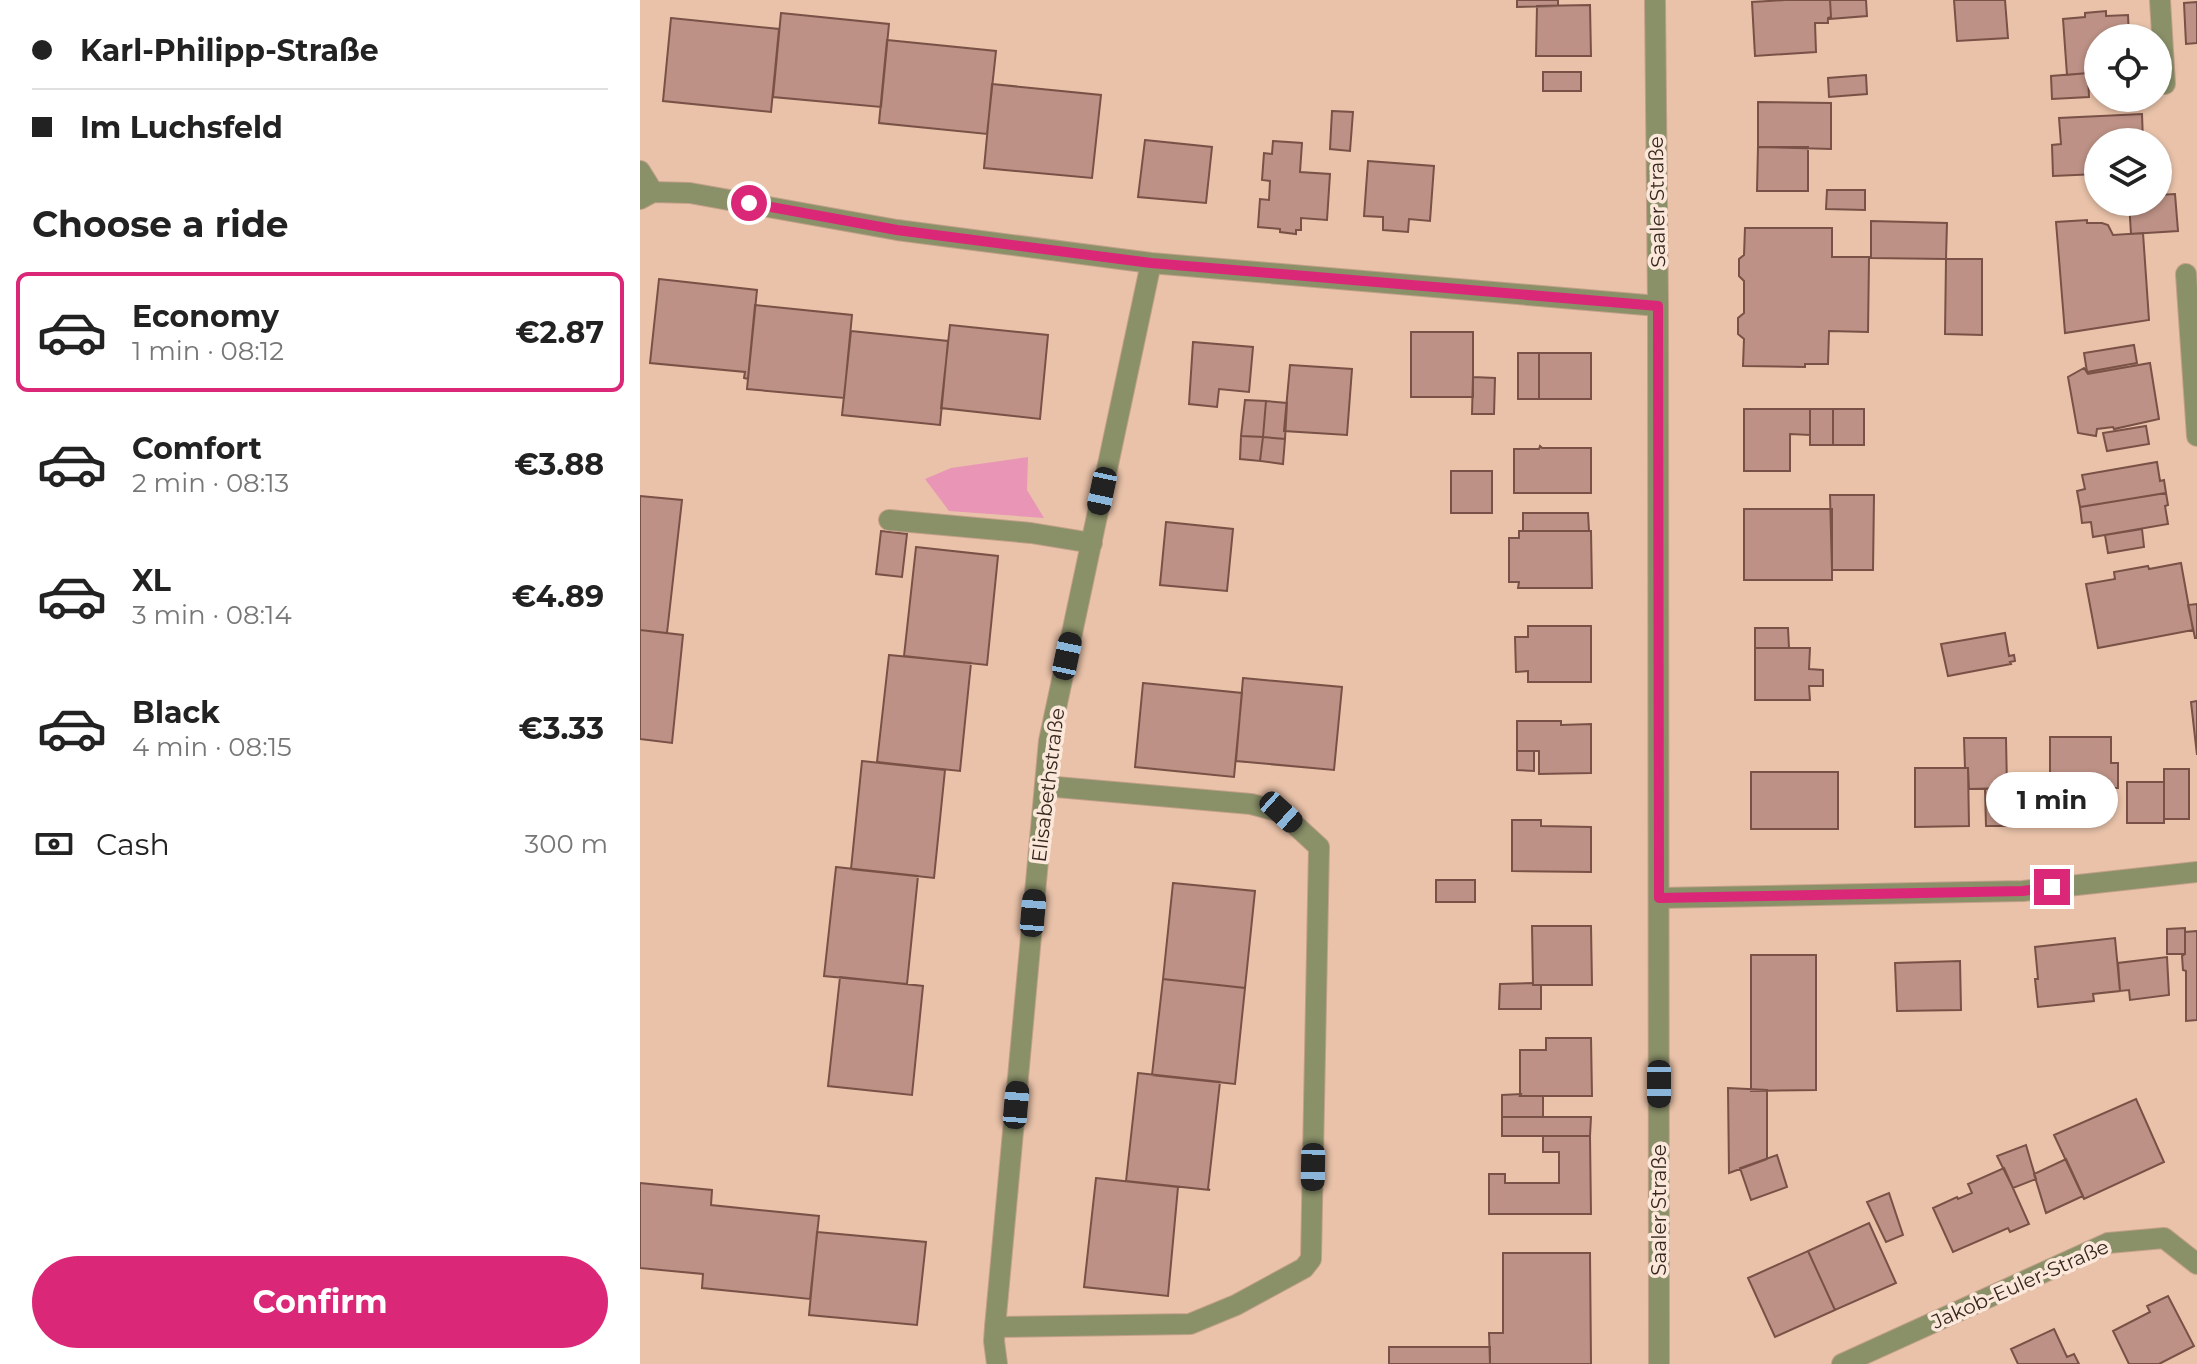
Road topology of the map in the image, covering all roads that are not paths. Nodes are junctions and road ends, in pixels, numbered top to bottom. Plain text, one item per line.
1 (1655, 0) edge
2 (2160, 0) edge
3 (2161, 24) edge
4 (640, 171) edge
5 (646, 196) edge
6 (1151, 263) junction
7 (2186, 274) dead end
8 (1658, 306) junction
9 (2196, 408) edge
10 (2197, 436) edge
11 (889, 520) dead end
12 (1092, 543) junction
13 (1045, 786) junction
14 (2197, 872) edge
15 (1659, 898) junction
16 (2197, 1264) edge
17 (995, 1327) junction
18 (997, 1364) edge
19 (1659, 1364) edge
20 (1842, 1364) edge

1 - 8 street, Saaler Straße
2 - 3 street
4 - 5 street
5 - 6 street
6 - 8 street
6 - 12 street, Elisabethstraße
7 - 9 street
8 - 15 street, Saaler Straße
9 - 10 street
11 - 12 street
12 - 13 street, Elisabethstraße
13 - 17 street, Elisabethstraße
13 - 17 street
14 - 15 street
15 - 19 street, Saaler Straße
16 - 20 street, Jakob-Euler-Straße
17 - 18 street, Elisabethstraße

